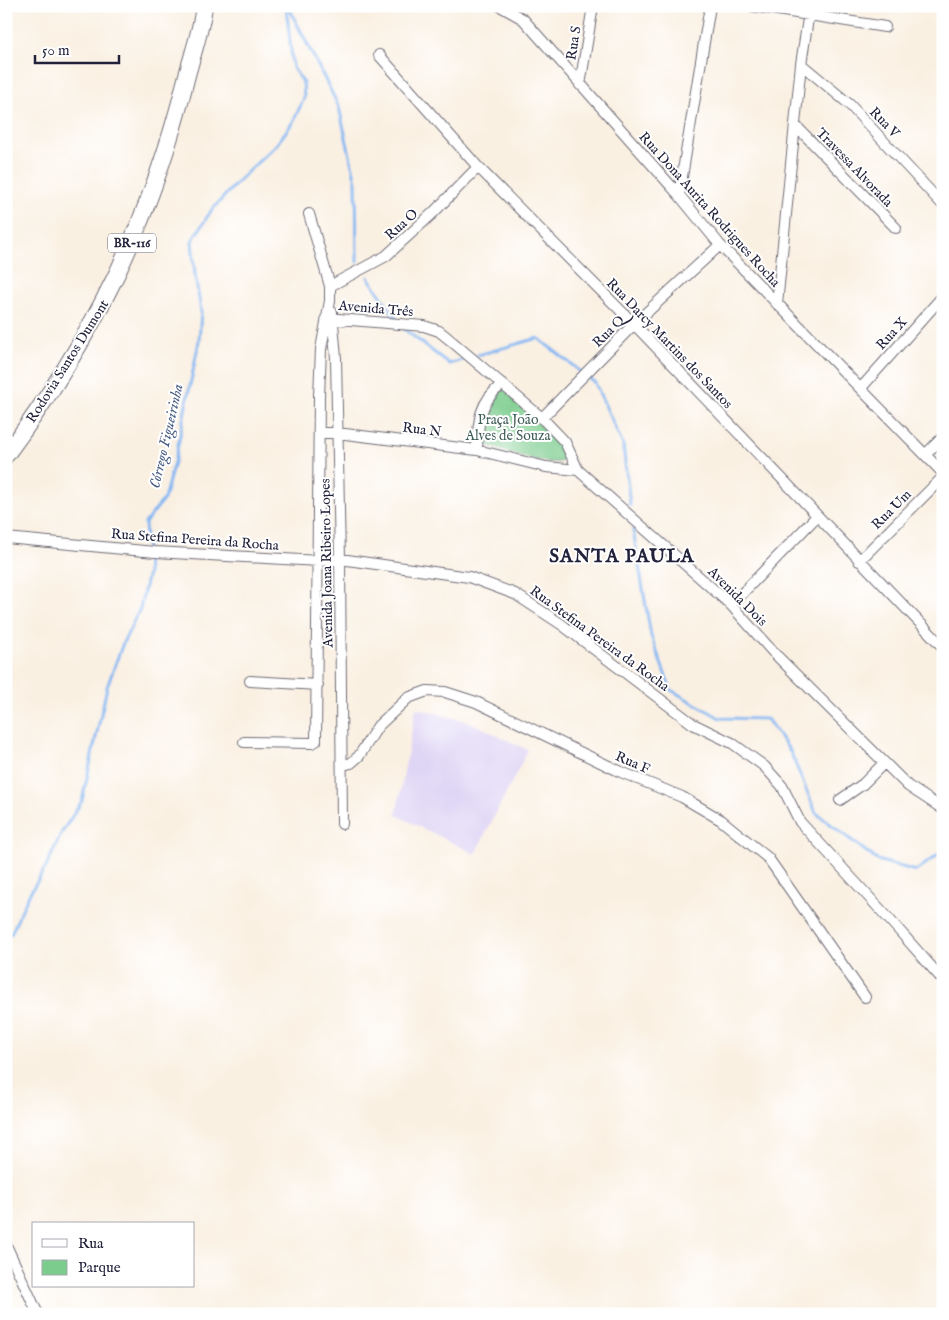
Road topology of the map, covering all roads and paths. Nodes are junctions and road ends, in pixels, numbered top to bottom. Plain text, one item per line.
1 (204, 6) edge
2 (500, 6) edge
3 (593, 6) edge
4 (710, 6) edge
5 (751, 6) edge
6 (809, 11) edge
7 (885, 27) dead end
8 (379, 55) dead end
9 (801, 64) junction
10 (580, 84) junction
11 (795, 125) junction
12 (478, 167) junction
13 (679, 195) junction
14 (943, 205) edge
15 (309, 214) dead end
16 (896, 228) dead end
17 (720, 245) junction
18 (330, 286) junction
19 (943, 296) edge
20 (777, 304) junction
21 (329, 318) junction
22 (634, 324) junction
23 (424, 326) joint
24 (503, 384) junction
25 (861, 388) junction
26 (542, 418) junction
27 (320, 433) junction
28 (337, 433) junction
29 (943, 437) edge
30 (478, 450) junction
31 (6, 455) edge
32 (925, 455) junction
33 (578, 470) junction
34 (943, 473) edge
35 (943, 477) edge
36 (817, 516) junction
37 (6, 538) edge
38 (340, 560) junction
39 (319, 561) junction
40 (859, 561) junction
41 (732, 605) junction
42 (943, 647) edge
43 (250, 681) dead end
44 (318, 685) junction
45 (244, 742) dead end
46 (884, 762) junction
47 (343, 765) junction
48 (840, 800) dead end
49 (943, 809) edge
50 (342, 824) dead end
51 (943, 980) edge
52 (865, 996) dead end
53 (6, 1245) edge
54 (38, 1314) edge

1 - 31 highway, Rodovia Santos Dumont / BR-116
2 - 10 street, Rua Dona Aurita Rodrigues Rocha
3 - 10 street, Rua S
4 - 13 street
5 - 6 street
6 - 7 street
6 - 9 street
8 - 12 street, Rua Darcy Martins dos Santos
9 - 11 street
9 - 14 street, Rua V
10 - 13 street, Rua Dona Aurita Rodrigues Rocha
11 - 16 street, Travessa Alvorada
11 - 20 street
12 - 18 street, Rua O
12 - 22 street, Rua Darcy Martins dos Santos
13 - 17 street, Rua Dona Aurita Rodrigues Rocha
15 - 18 street, Avenida Joana Ribeiro Lopes
17 - 20 street, Rua Dona Aurita Rodrigues Rocha
17 - 22 street, Rua Q
18 - 21 street, Avenida Joana Ribeiro Lopes
19 - 25 street, Rua X
20 - 25 street, Rua Dona Aurita Rodrigues Rocha
21 - 23 street, Avenida Três
21 - 27 street, Avenida Joana Ribeiro Lopes
21 - 28 street, Avenida Joana Ribeiro Lopes
22 - 26 street, Rua Q
22 - 36 street, Rua Darcy Martins dos Santos
23 - 24 street, Avenida Dois
24 - 26 street, Avenida Dois
24 - 30 street
25 - 32 street, Rua Dona Aurita Rodrigues Rocha
26 - 33 street, Avenida Dois
27 - 28 street, Rua N
27 - 39 street, Avenida Joana Ribeiro Lopes
28 - 30 street, Rua N
28 - 38 street, Avenida Joana Ribeiro Lopes
29 - 32 street
30 - 33 street, Rua N
32 - 34 street, Rua Dona Aurita Rodrigues Rocha
33 - 41 street, Avenida Dois
35 - 40 street, Rua Um
36 - 40 street, Rua Darcy Martins dos Santos
36 - 41 street
37 - 39 street, Rua Stefina Pereira da Rocha
38 - 39 street, Rua Stefina Pereira da Rocha
38 - 47 street, Avenida Joana Ribeiro Lopes
38 - 51 street, Rua Stefina Pereira da Rocha
39 - 44 street, Avenida Joana Ribeiro Lopes
40 - 42 street, Rua Darcy Martins dos Santos
41 - 46 street, Avenida Dois
43 - 44 street
44 - 45 street, Avenida Joana Ribeiro Lopes
46 - 48 street
46 - 49 street, Avenida Dois
47 - 50 street, Avenida Joana Ribeiro Lopes
47 - 52 street, Rua F
53 - 54 street

